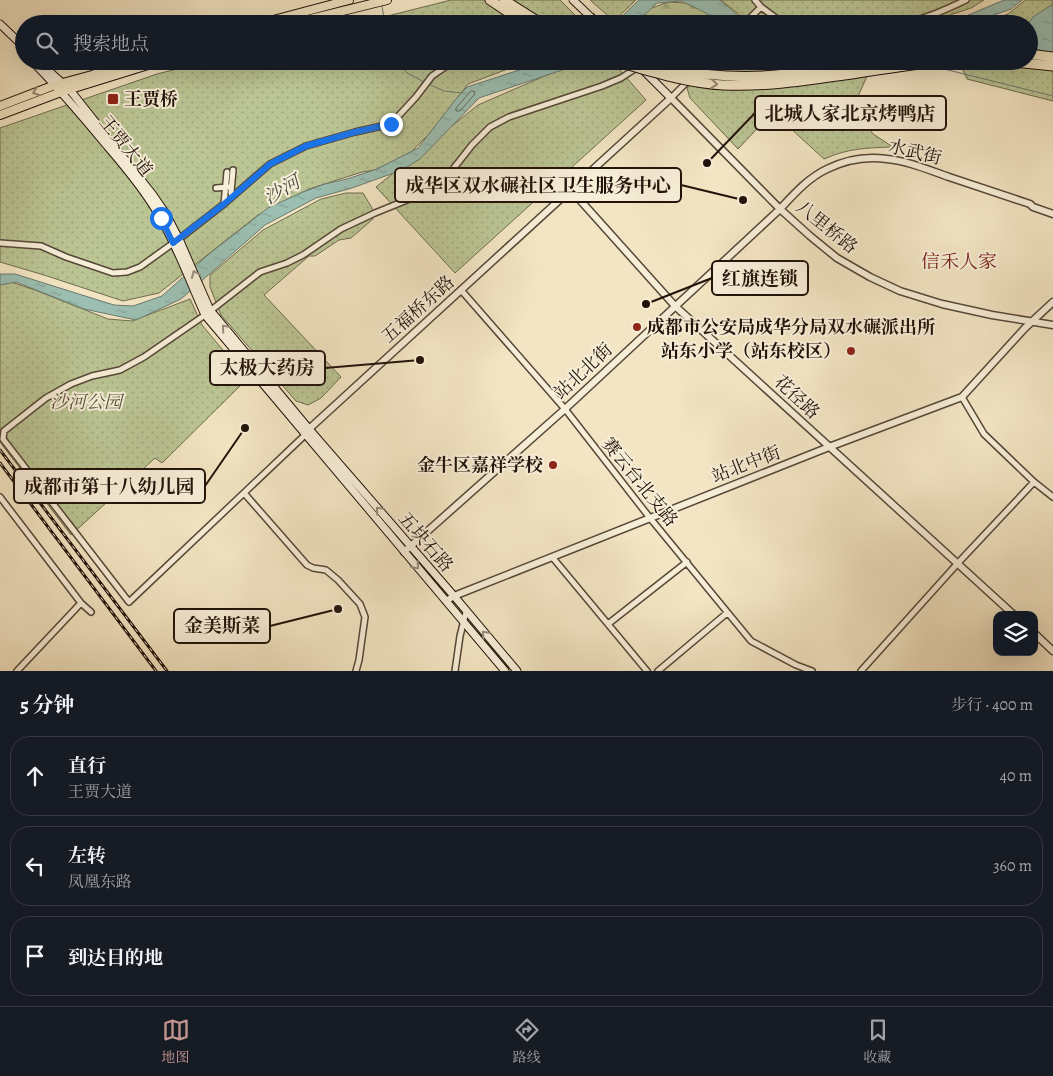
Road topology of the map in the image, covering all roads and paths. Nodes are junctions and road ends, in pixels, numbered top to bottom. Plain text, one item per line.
1 (349, 0) edge
2 (387, 0) edge
3 (490, 0) edge
4 (504, 0) edge
5 (573, 0) edge
6 (755, 0) edge
7 (966, 0) edge
8 (761, 7) junction
9 (292, 15) edge
10 (325, 15) edge
11 (512, 15) edge
12 (528, 15) edge
13 (589, 15) edge
14 (753, 15) edge
15 (772, 15) edge
16 (931, 15) edge
17 (0, 24) edge
18 (0, 30) edge
19 (15, 38) edge
20 (15, 45) edge
21 (1038, 55) edge
22 (1053, 56) edge
23 (1038, 64) edge
24 (1053, 66) edge
25 (43, 70) edge
26 (46, 70) edge
27 (103, 70) edge
28 (133, 70) edge
29 (441, 70) edge
30 (630, 70) edge
31 (644, 70) edge
32 (648, 70) edge
33 (680, 70) edge
34 (698, 70) edge
35 (812, 70) edge
36 (881, 70) edge
37 (59, 84) junction
38 (70, 90) junction
39 (61, 92) junction
40 (671, 98) junction
41 (0, 106) edge
42 (0, 115) edge
43 (230, 171) dead end
44 (228, 187) junction
45 (216, 188) dead end
46 (571, 190) junction
47 (232, 197) junction
48 (224, 204) junction
49 (780, 209) junction
50 (1053, 214) edge
51 (176, 241) junction
52 (0, 243) edge
53 (461, 290) junction
54 (1053, 302) edge
55 (675, 306) junction
56 (207, 312) junction
57 (1032, 321) junction
58 (1053, 325) edge
59 (962, 397) junction
60 (565, 409) junction
61 (309, 433) junction
62 (829, 448) junction
63 (1034, 482) junction
64 (244, 492) junction
65 (1053, 497) edge
66 (0, 498) edge
67 (650, 518) junction
68 (411, 547) junction
69 (404, 552) junction
70 (553, 558) junction
71 (687, 562) junction
72 (958, 563) junction
73 (454, 596) junction
74 (446, 601) junction
75 (80, 604) junction
76 (1010, 611) edge
77 (91, 612) dead end
78 (466, 612) junction
79 (728, 613) junction
80 (463, 622) junction
81 (608, 624) junction
82 (1038, 637) edge
83 (1053, 650) edge
84 (17, 671) edge
85 (356, 671) edge
86 (455, 671) edge
87 (505, 671) edge
88 (516, 671) edge
89 (647, 671) edge
90 (658, 671) edge
91 (812, 671) edge
92 (861, 671) edge

1 - 9 main road
2 - 10 main road
3 - 11 highway
4 - 12 highway
5 - 13 main road
6 - 8 street
7 - 16 street
8 - 14 street
8 - 15 street
17 - 19 main road
18 - 20 main road
21 - 22 highway
23 - 24 highway
25 - 37 main road, 王贾大道
26 - 37 main road, 王贾大道
27 - 37 main road
28 - 38 main road
29 - 47 street
30 - 56 street
31 - 40 main road, 八里桥路
32 -> 36 highway, bridge
33 - 35 highway, bridge
34 - 40 street, 五福桥东路
37 - 38 main road, 王贾大道
37 - 39 main road, 王贾大道
37 -> 41 main road
38 - 39 main road
38 - 51 main road, 王贾大道
39 - 42 main road
39 - 51 main road, 王贾大道
40 - 46 street, 五福桥东路
40 - 49 street, 八里桥路
43 - 44 street
44 - 45 street
44 - 47 street
44 - 48 street
46 - 53 street, 五福桥东路
46 - 55 street, 花径路
47 - 48 street
48 - 51 street
49 - 50 street, 水武街
49 - 55 street, 站北北街
49 - 57 street, 八里桥路
51 - 52 street
51 - 56 main road, 王贾大道
53 - 60 street, 赛云台北支路
53 - 61 street, 五福桥东路
54 - 57 street, 站北中街
55 - 60 street, 站北北街
55 - 62 street, 花径路
56 - 61 main road, 王贾大道
56 - 64 street, 五福桥东路
57 - 58 street, 八里桥路
57 - 59 street, 站北中街
59 - 62 street, 站北中街
59 - 63 street
60 - 67 street, 赛云台北支路
60 - 68 street, 站北北街
61 - 64 street, 五福桥东路
68 -> 61 main road, 五块石路
61 - 69 main road, 五块石路
62 - 67 street, 站北中街
62 - 72 street, 花径路
63 - 65 street
63 - 72 street
64 - 85 street
66 - 75 street
67 - 70 street, 站北中街
67 - 71 street, 赛云台北支路
68 - 69 street, 站北北街
68 - 73 main road, 五块石路
69 -> 74 main road, 五块石路
70 - 73 street, 站北中街
70 - 81 street
71 - 79 street, 赛云台北支路
71 - 81 street
72 - 76 street, 花径路
72 - 92 street
73 - 74 street, 站北中街
73 - 78 main road, 五块石路
74 - 80 main road, 五块石路
75 - 77 street
75 - 84 street
78 - 80 street
88 -> 78 main road, 五块石路
79 - 90 street
79 - 91 street, 赛云台北支路
80 - 86 street
80 - 87 main road, 五块石路
81 - 89 street
82 - 83 street

